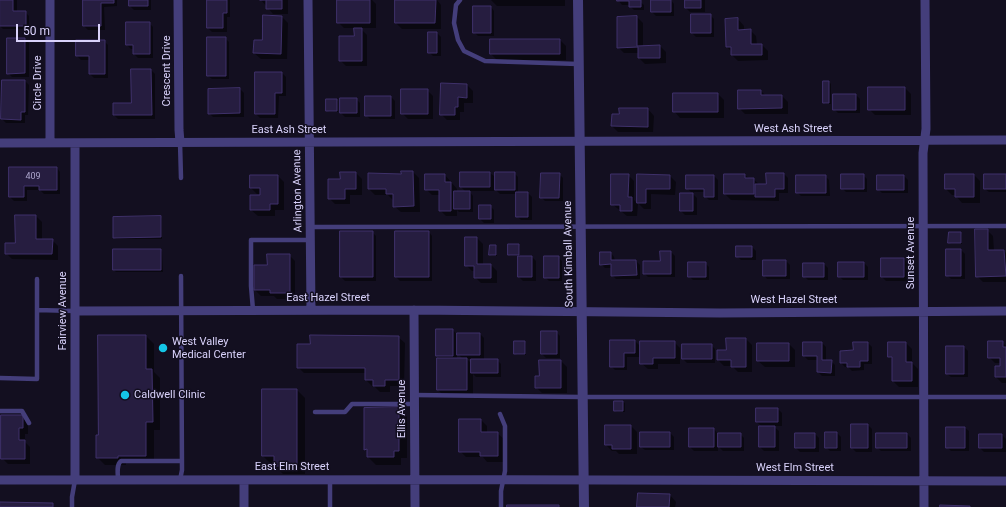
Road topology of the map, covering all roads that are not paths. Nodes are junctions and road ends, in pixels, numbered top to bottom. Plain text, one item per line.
1 (50, 0) edge
2 (178, 0) edge
3 (308, 0) edge
4 (460, 0) edge
5 (578, 0) edge
6 (925, 0) edge
7 (578, 64) junction
8 (1006, 140) edge
9 (579, 141) junction
10 (924, 141) junction
11 (180, 142) junction
12 (310, 142) junction
13 (0, 143) edge
14 (50, 143) junction
15 (75, 143) junction
16 (181, 178) dead end
17 (580, 226) junction
18 (1006, 226) edge
19 (311, 227) junction
20 (923, 227) junction
21 (311, 240) junction
22 (181, 276) dead end
23 (36, 279) dead end
24 (36, 310) junction
25 (181, 310) junction
26 (253, 310) junction
27 (311, 310) junction
28 (414, 310) junction
29 (75, 311) junction
30 (924, 311) junction
31 (1006, 311) edge
32 (582, 312) junction
33 (0, 378) edge
34 (582, 397) junction
35 (924, 397) junction
36 (1006, 397) edge
37 (414, 400) junction
38 (0, 411) edge
39 (315, 412) dead end
40 (500, 414) dead end
41 (30, 423) dead end
42 (182, 461) junction
43 (330, 479) junction
44 (414, 479) junction
45 (0, 480) edge
46 (75, 480) junction
47 (118, 480) junction
48 (180, 480) junction
49 (244, 480) junction
50 (503, 480) junction
51 (583, 480) junction
52 (924, 480) junction
53 (1006, 481) edge
54 (72, 507) edge
55 (244, 507) edge
56 (330, 507) edge
57 (414, 507) edge
58 (501, 507) edge
59 (584, 507) edge
60 (924, 507) edge

1 - 14 street, Circle Drive
2 - 11 street, Crescent Drive
3 - 12 street, Arlington Avenue
4 - 7 lane
5 - 7 street, South Kimball Avenue
6 - 10 street, Sunset Avenue
7 - 9 street, South Kimball Avenue
8 - 10 street, West Ash Street
9 - 10 street, West Ash Street
9 - 12 street, East Ash Street
9 - 17 street, South Kimball Avenue
10 - 20 street, Sunset Avenue
11 - 12 street, East Ash Street
11 - 15 street, East Ash Street
11 - 16 lane
12 - 19 street, Arlington Avenue
13 - 14 street, East Ash Street
14 - 15 street, East Ash Street
15 - 29 street, Fairview Avenue
17 - 19 lane
17 - 20 lane
17 - 32 street, South Kimball Avenue
18 - 20 lane
19 - 21 street, Arlington Avenue
20 - 30 street, Sunset Avenue
21 - 26 lane
21 - 27 street, Arlington Avenue
22 - 25 lane
23 - 24 lane
24 - 29 lane
24 - 33 lane
25 - 26 street, East Hazel Street
25 - 29 street, East Hazel Street
25 - 42 lane
26 - 27 street, East Hazel Street
27 - 28 street, East Hazel Street
28 - 32 street, East Hazel Street
28 - 37 street, Ellis Avenue
29 - 46 street, Fairview Avenue
30 - 31 street, West Hazel Street
30 - 32 street, West Hazel Street
30 - 35 street, Sunset Avenue
32 - 34 street, South Kimball Avenue
34 - 35 lane
34 - 37 lane
34 - 51 street, South Kimball Avenue
35 - 36 lane
35 - 52 street, Sunset Avenue
37 - 39 lane
37 - 44 street, Ellis Avenue
38 - 41 lane
40 - 50 lane
42 - 47 lane
42 - 48 lane
43 - 44 street, East Elm Street
43 - 49 street, East Elm Street
43 - 56 lane
44 - 50 street, East Elm Street
44 - 57 street, Ellis Avenue
45 - 46 street, East Elm Street
46 - 47 street, East Elm Street
46 - 54 lane
47 - 48 street, East Elm Street
48 - 49 street, East Elm Street
49 - 55 street
50 - 51 street, East Elm Street
50 - 58 lane
51 - 52 street, West Elm Street
51 - 59 street, South Kimball Avenue
52 - 53 street, West Elm Street
52 - 60 street, Sunset Avenue

